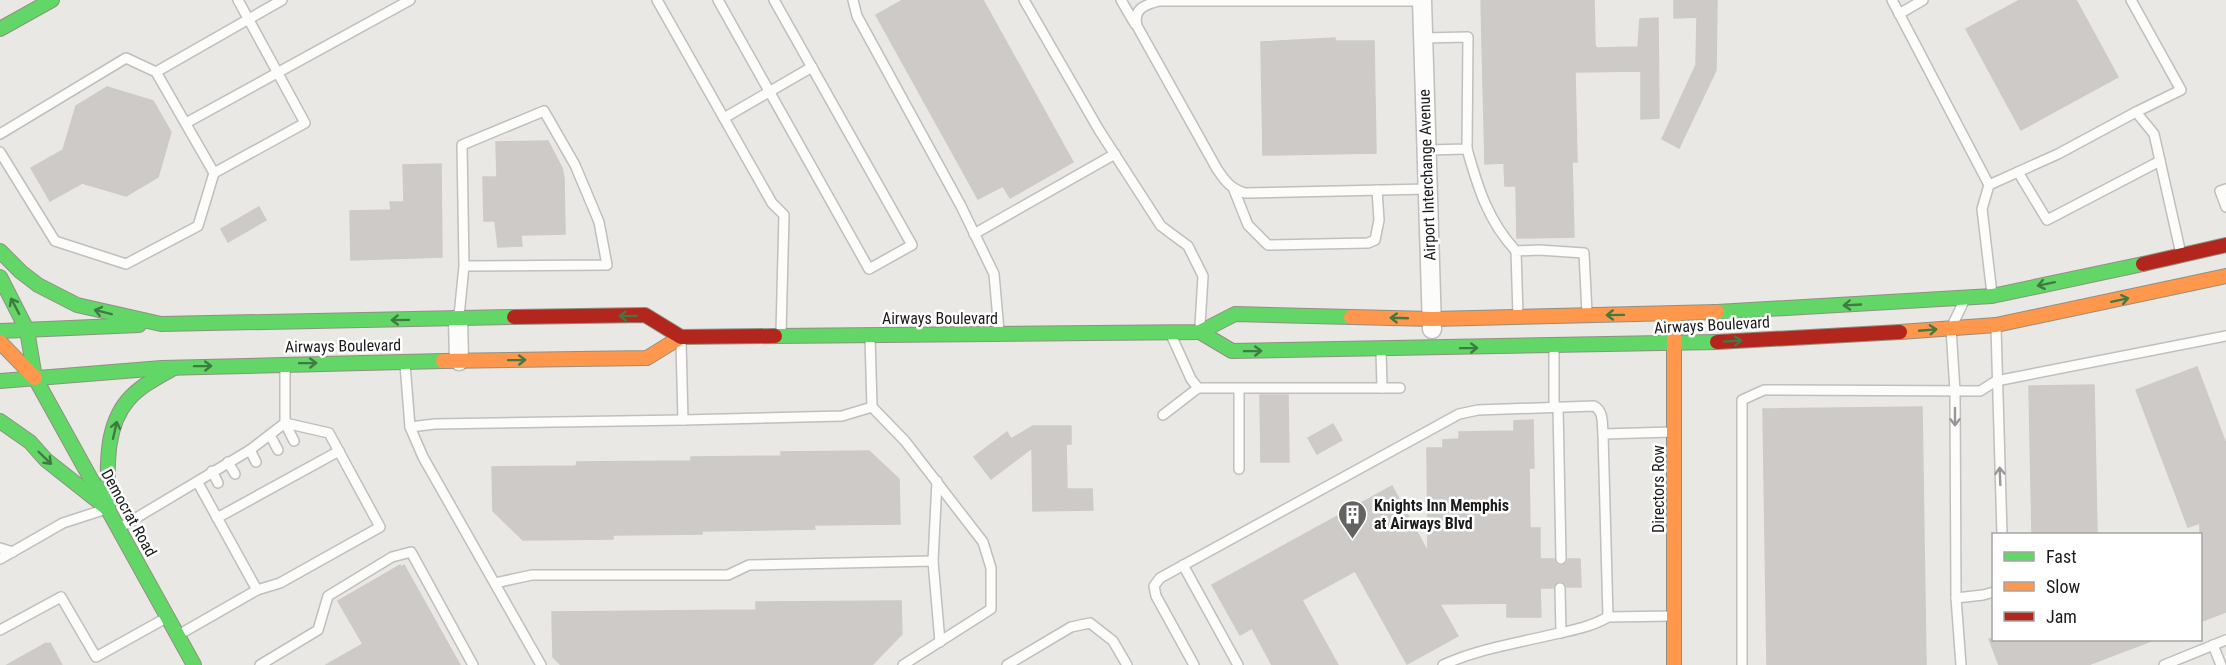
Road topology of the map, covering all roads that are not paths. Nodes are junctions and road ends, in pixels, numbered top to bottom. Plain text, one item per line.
1 (52, 0) edge
2 (238, 0) edge
3 (282, 0) edge
4 (410, 0) edge
5 (657, 0) edge
6 (718, 0) edge
7 (774, 0) edge
8 (853, 0) edge
9 (1024, 0) edge
10 (1121, 0) edge
11 (1892, 0) edge
12 (1923, 0) edge
13 (2131, 0) edge
14 (1422, 1) edge
15 (1899, 14) junction
16 (248, 18) junction
17 (1137, 26) junction
18 (0, 29) edge
19 (1423, 38) junction
20 (812, 67) junction
21 (156, 72) junction
22 (278, 72) junction
23 (769, 92) junction
24 (2136, 111) junction
25 (724, 118) junction
26 (186, 123) junction
27 (0, 134) edge
28 (1427, 150) junction
29 (1467, 150) junction
30 (0, 152) edge
31 (1115, 154) junction
32 (2160, 161) junction
33 (2018, 172) junction
34 (214, 173) junction
35 (1989, 185) junction
36 (1428, 189) junction
37 (2226, 189) edge
38 (1234, 190) junction
39 (1377, 190) junction
40 (2226, 207) edge
41 (974, 234) junction
42 (2226, 245) edge
43 (0, 251) edge
44 (1516, 251) junction
45 (2181, 256) junction
46 (464, 266) junction
47 (2226, 276) edge
48 (0, 277) edge
49 (1992, 296) junction
50 (1969, 301) junction
51 (1674, 314) junction
52 (1587, 316) junction
53 (1519, 317) junction
54 (459, 319) junction
55 (1432, 319) junction
56 (1992, 322) junction
57 (161, 324) junction
58 (1951, 328) junction
59 (27, 330) junction
60 (0, 331) edge
61 (1170, 332) junction
62 (1200, 332) junction
63 (999, 334) junction
64 (870, 335) junction
65 (781, 336) junction
66 (681, 337) junction
67 (2225, 340) edge
68 (0, 342) edge
69 (1675, 344) junction
70 (1554, 346) junction
71 (1433, 349) junction
72 (1381, 350) junction
73 (459, 361) junction
74 (405, 362) junction
75 (285, 364) junction
76 (176, 366) junction
77 (35, 378) junction
78 (0, 381) edge
79 (1996, 381) junction
80 (1198, 388) junction
81 (1382, 388) junction
82 (1400, 388) dead end
83 (1239, 389) junction
84 (1955, 391) junction
85 (872, 407) junction
86 (1556, 407) junction
87 (1163, 415) dead end
88 (683, 420) junction
89 (0, 421) edge
90 (285, 423) junction
91 (410, 428) junction
92 (1675, 431) junction
93 (1603, 434) junction
94 (270, 435) junction
95 (294, 441) dead end
96 (250, 450) junction
97 (278, 450) dead end
98 (339, 451) junction
99 (228, 462) junction
100 (256, 462) dead end
101 (1239, 470) dead end
102 (212, 471) junction
103 (235, 474) dead end
104 (937, 481) junction
105 (198, 483) junction
106 (218, 483) dead end
107 (108, 508) junction
108 (217, 518) junction
109 (119, 528) junction
110 (2002, 533) edge
111 (0, 548) edge
112 (13, 552) junction
113 (0, 559) edge
114 (1561, 559) dead end
115 (933, 561) junction
116 (1183, 565) junction
117 (495, 583) junction
118 (1560, 588) dead end
119 (257, 590) junction
120 (1992, 593) edge
121 (1956, 598) junction
122 (1674, 616) junction
123 (168, 617) junction
124 (1608, 617) junction
125 (0, 630) edge
126 (1560, 633) junction
127 (178, 635) junction
128 (2226, 640) edge
129 (940, 642) junction
130 (2213, 645) junction
131 (96, 657) junction
132 (103, 665) edge
133 (194, 665) edge
134 (260, 665) edge
135 (473, 665) edge
136 (541, 665) edge
137 (903, 665) edge
138 (1007, 665) edge
139 (1127, 665) edge
140 (1194, 665) edge
141 (1238, 665) edge
142 (1443, 665) edge
143 (1674, 665) edge
144 (1742, 665) edge
145 (1961, 665) edge
146 (2164, 665) edge
147 (2221, 665) edge

1 - 18 main road
2 - 16 lane
3 - 16 lane
4 - 22 lane
5 - 25 lane
6 - 23 lane
7 - 20 lane
8 - 41 lane
9 - 31 lane
10 - 17 lane
11 - 15 lane
12 - 15 lane
13 - 24 lane
14 - 17 lane
14 - 19 street, Airport Interchange Avenue
15 - 35 lane
16 - 21 lane
16 - 22 lane
17 - 38 lane
19 - 28 street, Airport Interchange Avenue
19 - 29 lane
20 - 23 lane
20 - 23 lane
21 - 26 lane
21 - 27 lane
22 - 26 lane
22 - 34 lane
23 - 25 lane
24 - 32 lane
24 - 33 lane
25 - 65 lane
26 - 34 lane
28 - 29 lane
28 - 36 street, Airport Interchange Avenue
29 - 44 lane
30 - 34 lane
31 - 41 lane
31 - 62 lane
32 - 33 lane
32 - 45 lane
33 - 35 lane
35 - 49 lane
36 - 39 lane
36 - 55 street, Airport Interchange Avenue
37 - 40 lane
38 - 39 lane
38 - 39 lane
41 - 63 lane
42 - 45 main road, Airways Boulevard
57 -> 43 main road
44 - 52 lane
44 - 53 lane
45 -> 49 main road, Airways Boulevard
46 - 46 lane
46 - 54 lane
56 -> 47 main road, Airways Boulevard
59 -> 48 main road, Democrat Road
49 - 50 main road, Airways Boulevard
50 -> 51 main road, Airways Boulevard
50 - 58 lane
51 -> 52 main road, Airways Boulevard
51 - 69 main road, Directors Row
52 - 53 main road, Airways Boulevard
53 - 55 main road, Airways Boulevard
54 -> 57 main road, Airways Boulevard
66 -> 54 main road, Airways Boulevard
54 - 73 street
55 -> 62 main road, Airways Boulevard
55 - 71 street, Airport Interchange Avenue
56 - 58 main road, Airways Boulevard
56 - 79 lane
57 - 59 main road, Airways Boulevard
69 -> 58 main road, Airways Boulevard
58 - 84 lane
59 - 60 main road, Airways Boulevard
59 - 77 main road, Democrat Road
61 - 62 main road, Airways Boulevard
61 - 63 main road, Airways Boulevard
61 - 80 lane
62 -> 72 main road, Airways Boulevard
63 - 64 main road, Airways Boulevard
64 - 65 main road, Airways Boulevard
64 - 85 lane
65 - 66 main road, Airways Boulevard
73 -> 66 main road, Airways Boulevard
66 - 88 lane
67 - 79 lane
68 - 77 main road, Democrat Road
69 - 70 main road, Airways Boulevard
69 - 92 main road, Directors Row
71 -> 70 main road, Airways Boulevard
70 - 86 lane
71 - 72 main road, Airways Boulevard
72 - 81 lane
73 - 74 main road, Airways Boulevard
75 -> 74 main road, Airways Boulevard
74 - 91 lane
76 -> 75 main road, Airways Boulevard
75 - 90 lane
76 - 77 main road, Airways Boulevard
107 -> 76 main road
77 - 78 main road, Airways Boulevard
77 - 107 main road, Democrat Road
79 - 84 lane
110 -> 79 lane
80 - 83 lane
80 - 87 lane
81 - 82 lane
81 - 83 lane
83 - 101 lane
84 -> 121 lane
84 - 144 lane
85 - 88 lane
85 - 104 lane
86 - 93 lane
86 - 114 lane
86 - 116 lane
88 - 91 lane
89 -> 107 main road
90 - 94 lane
90 - 95 lane
90 - 98 lane
91 - 117 lane
92 - 93 lane
92 - 122 main road, Directors Row
93 - 124 lane
94 - 96 lane
94 - 97 lane
96 - 99 lane
96 - 100 lane
98 - 108 lane
98 - 119 lane
99 - 102 lane
99 - 103 lane
102 - 105 lane
102 - 106 lane
104 - 115 lane
104 - 129 lane
105 - 108 lane
105 - 109 lane
107 - 109 main road, Democrat Road
107 - 112 lane
108 - 119 lane
109 - 123 main road, Democrat Road
111 - 112 lane
112 - 113 lane
115 - 117 lane
115 - 129 lane
116 - 140 lane
116 - 141 lane
117 - 136 lane
118 - 126 lane
119 - 127 lane
120 - 121 lane
121 - 145 lane
122 - 124 lane
122 - 143 main road, Directors Row
123 - 127 main road, Democrat Road
123 - 131 lane
124 - 126 lane
125 - 131 lane
126 - 142 lane
127 - 133 main road, Democrat Road
128 - 130 lane
129 - 137 lane
130 - 146 lane
130 - 147 lane
131 - 132 lane
134 - 135 lane
138 - 139 lane

